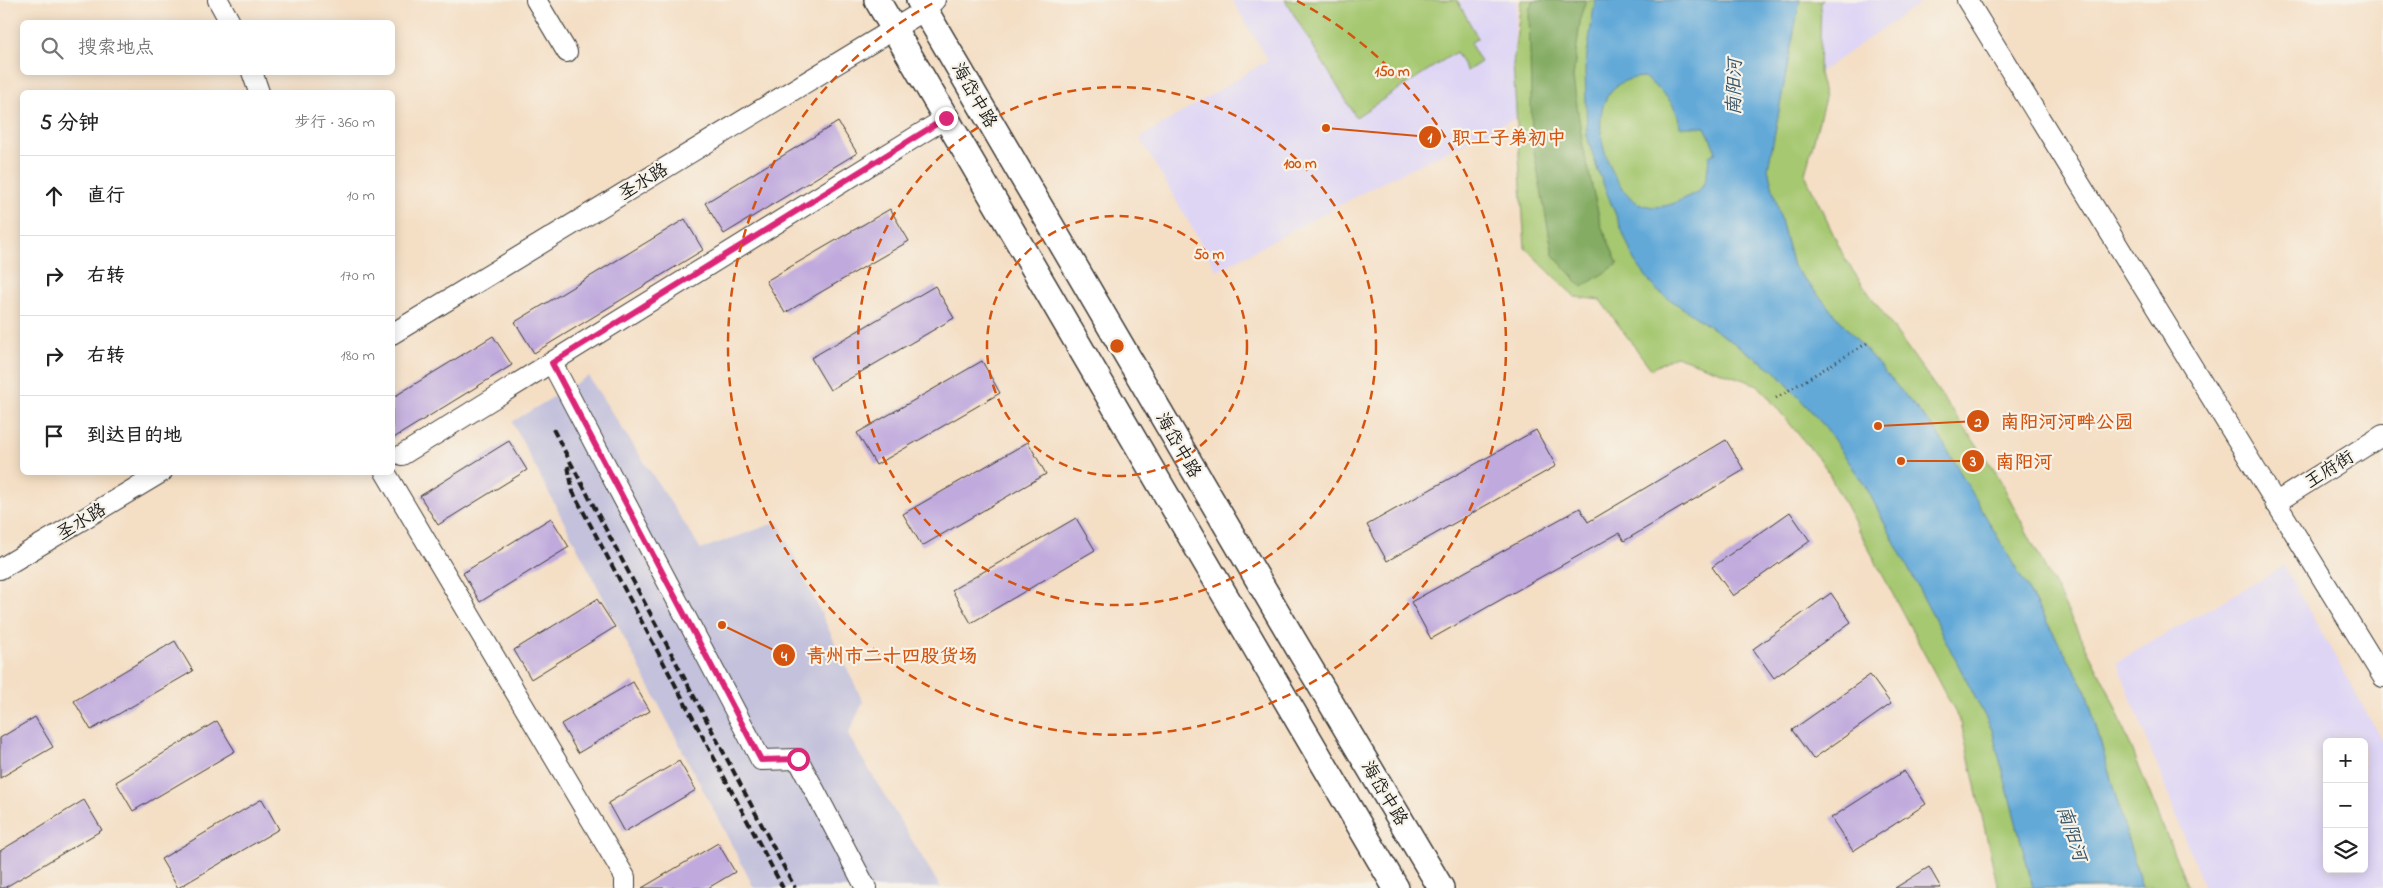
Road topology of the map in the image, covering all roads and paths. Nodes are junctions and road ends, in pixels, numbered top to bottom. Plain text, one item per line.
1 (218, 0) edge
2 (536, 0) edge
3 (876, 0) edge
4 (1967, 0) edge
5 (926, 3) edge
6 (229, 20) edge
7 (893, 28) junction
8 (567, 52) dead end
9 (253, 75) edge
10 (257, 90) edge
11 (946, 118) junction
12 (395, 332) edge
13 (1869, 342) dead end
14 (552, 363) junction
15 (1776, 398) dead end
16 (2383, 435) edge
17 (402, 455) dead end
18 (157, 475) edge
19 (387, 475) edge
20 (2275, 503) junction
21 (0, 569) edge
22 (2383, 677) edge
23 (625, 888) edge
24 (866, 888) edge
25 (1396, 888) edge
26 (1441, 888) edge

1 - 6 street
2 - 8 street
3 - 7 main road, 海岱中路
4 - 20 street
5 - 7 street, 圣水路
5 - 26 main road, 海岱中路
7 - 11 main road, 海岱中路
7 - 12 street, 圣水路
9 - 10 street
11 - 14 street
11 - 25 main road, 海岱中路
13 - 15 path
14 - 17 street
14 - 24 street
16 - 20 street, 王府街
18 - 21 street, 圣水路
19 - 23 street
20 - 22 street

